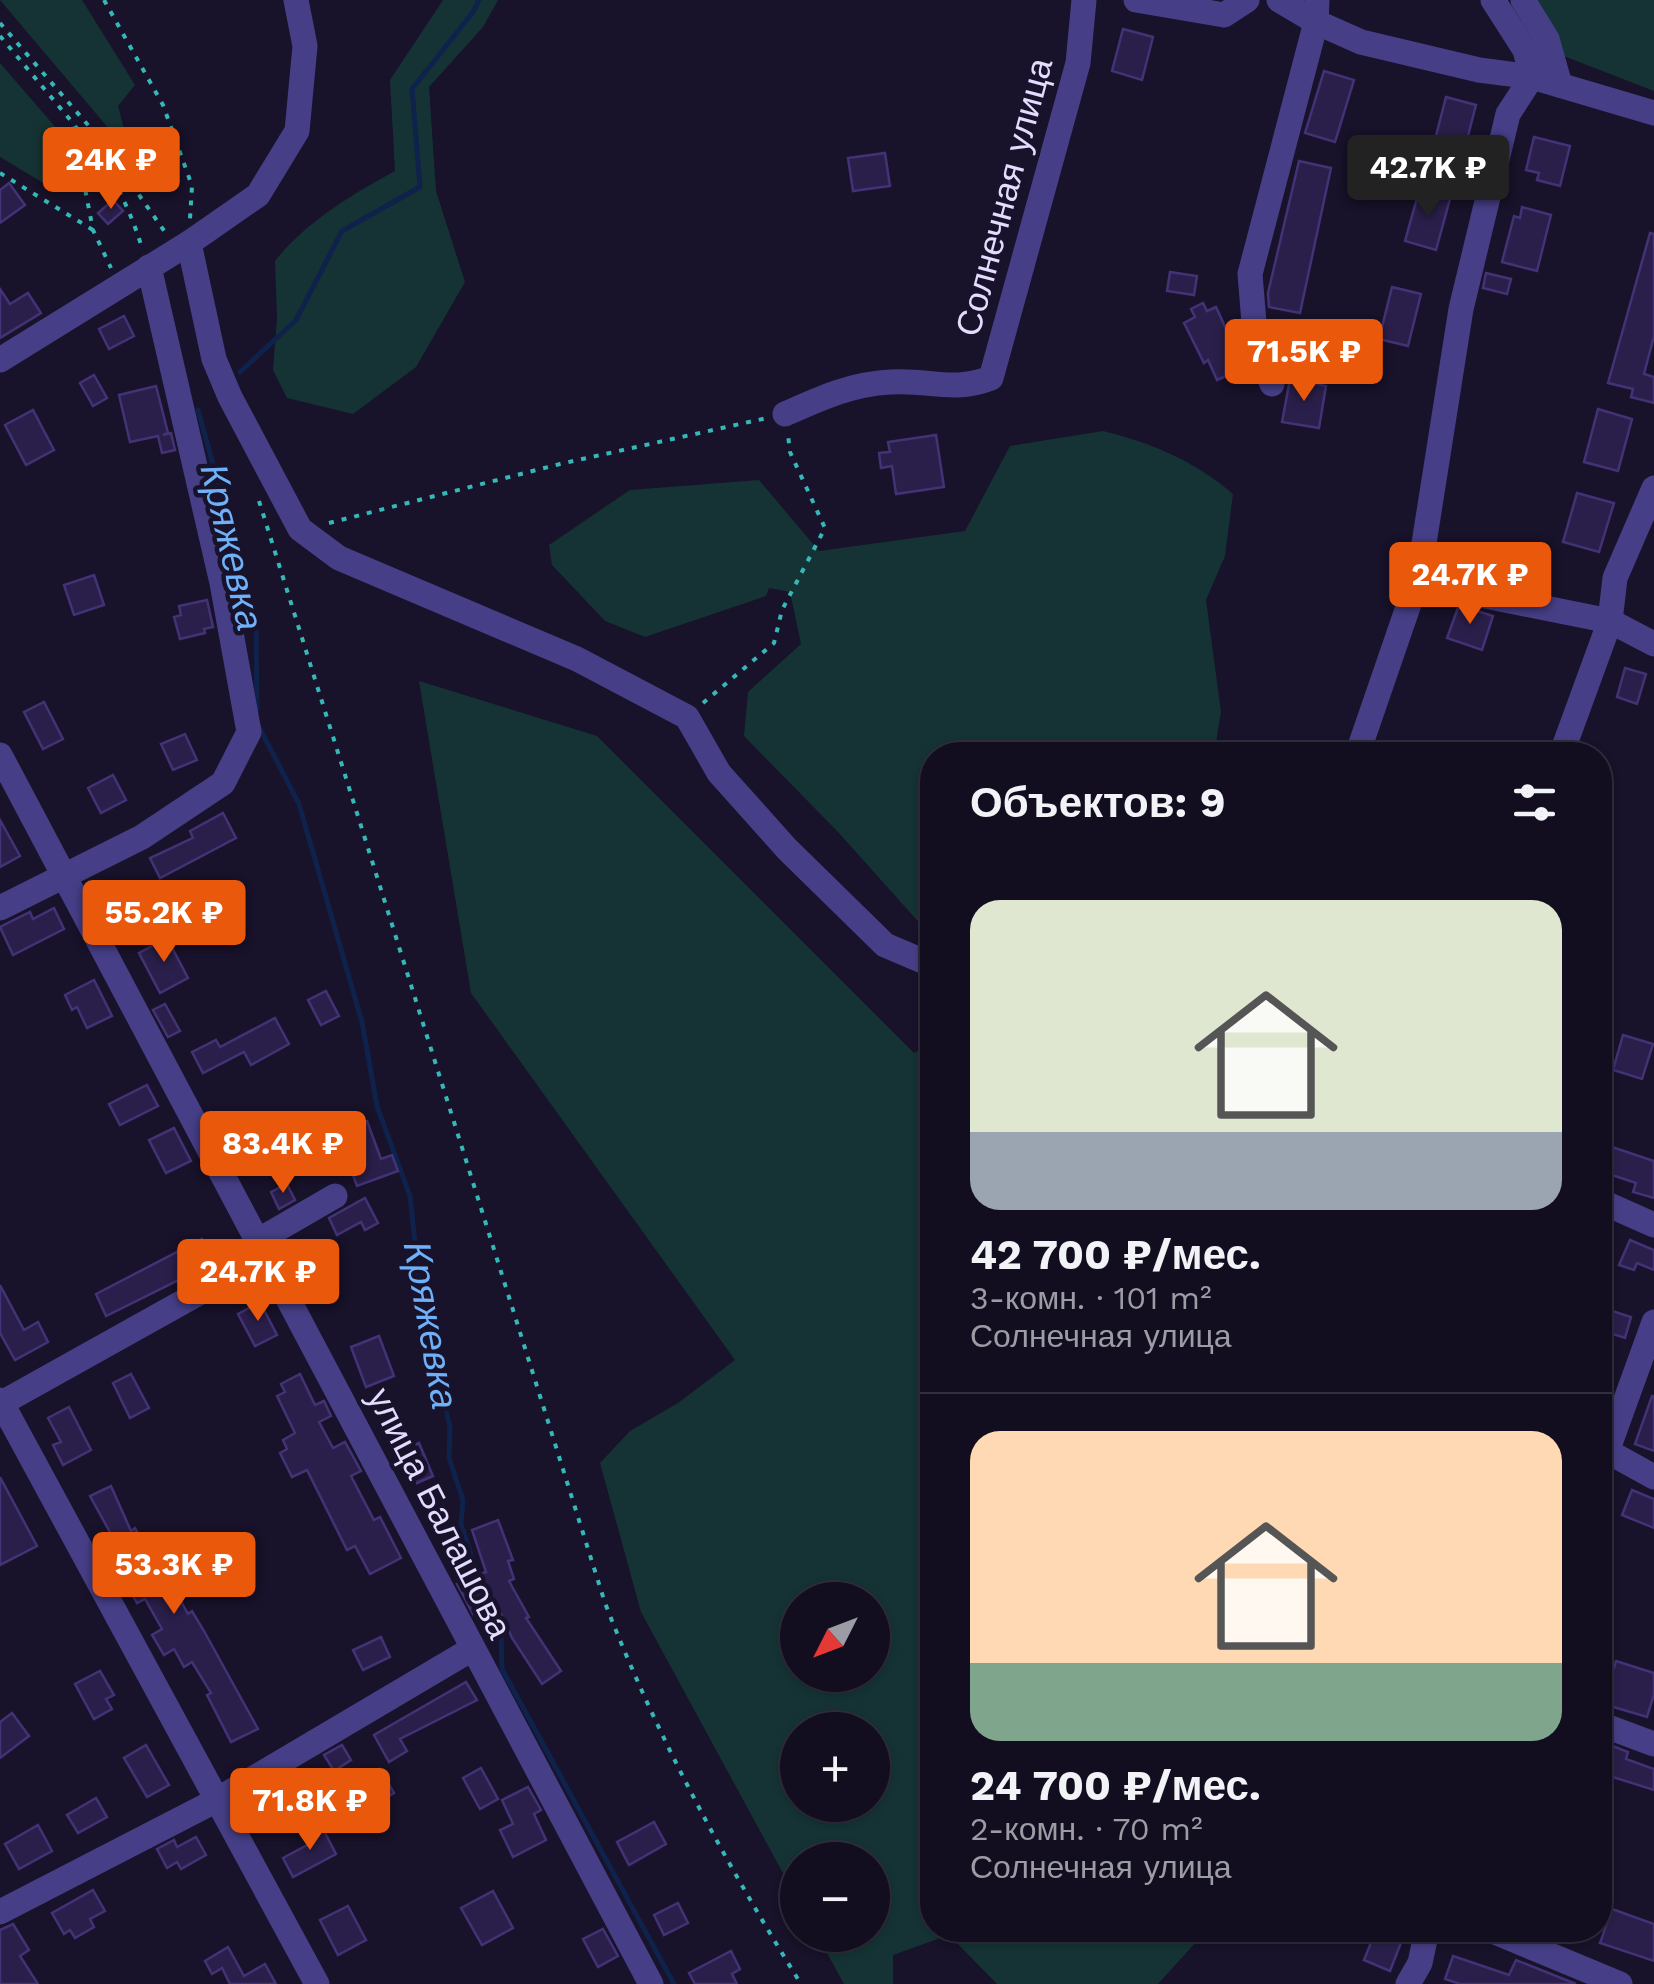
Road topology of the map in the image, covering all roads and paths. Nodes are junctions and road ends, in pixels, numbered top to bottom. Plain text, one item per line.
1 (104, 0) edge
2 (296, 0) edge
3 (1084, 0) edge
4 (1136, 0) edge
5 (1247, 0) edge
6 (1279, 0) edge
7 (1493, 0) edge
8 (1522, 0) edge
9 (1316, 11) edge
10 (0, 23) edge
11 (0, 36) edge
12 (1532, 77) junction
13 (1560, 85) junction
14 (1654, 112) edge
15 (72, 122) junction
16 (0, 173) edge
17 (94, 230) junction
18 (182, 247) junction
19 (148, 267) junction
20 (119, 286) junction
21 (0, 360) edge
22 (1272, 384) dead end
23 (785, 414) junction
24 (255, 487) dead end
25 (1654, 488) edge
26 (300, 530) junction
27 (1419, 575) junction
28 (1610, 621) junction
29 (1654, 644) edge
30 (687, 717) junction
31 (1361, 742) edge
32 (1566, 742) edge
33 (0, 755) edge
34 (64, 876) junction
35 (0, 908) edge
36 (920, 960) edge
37 (334, 1196) dead end
38 (1612, 1206) edge
39 (1654, 1225) edge
40 (263, 1247) junction
41 (1654, 1322) edge
42 (1, 1402) edge
43 (1612, 1439) edge
44 (1612, 1464) edge
45 (1654, 1477) edge
46 (472, 1649) junction
47 (1612, 1728) edge
48 (1654, 1744) edge
49 (215, 1801) junction
50 (0, 1912) edge
51 (1424, 1942) edge
52 (1519, 1942) edge
53 (317, 1984) edge
54 (651, 1984) edge
55 (801, 1984) edge
56 (1408, 1984) edge
57 (1620, 1984) edge

1 - 18 path
2 - 18 street
3 - 23 street, Солнечная улица
4 - 5 street
6 - 9 street
7 - 12 street
8 - 13 street
9 - 12 street
9 - 22 street
10 - 18 path
11 - 15 path
12 - 13 street
12 - 27 street
13 - 14 street
15 - 17 path
15 - 19 path
16 - 17 path
17 - 20 path
18 - 19 street
18 - 26 street
19 - 20 street
19 - 34 street
20 - 21 street
23 - 26 path
23 - 30 path
24 - 55 path
25 - 28 street
26 - 30 street
27 - 28 street
27 - 31 street
28 - 29 street
28 - 32 street
30 - 36 street
33 - 34 street, улица Балашова
34 - 35 street
34 - 40 street, улица Балашова
37 - 40 street
38 - 39 street
40 - 42 street
40 - 46 street, улица Балашова
41 - 43 street
42 - 49 street
44 - 45 street
46 - 49 street
46 - 54 street, улица Балашова
47 - 48 street
49 - 50 street
49 - 53 street
51 - 56 street
52 - 57 street

